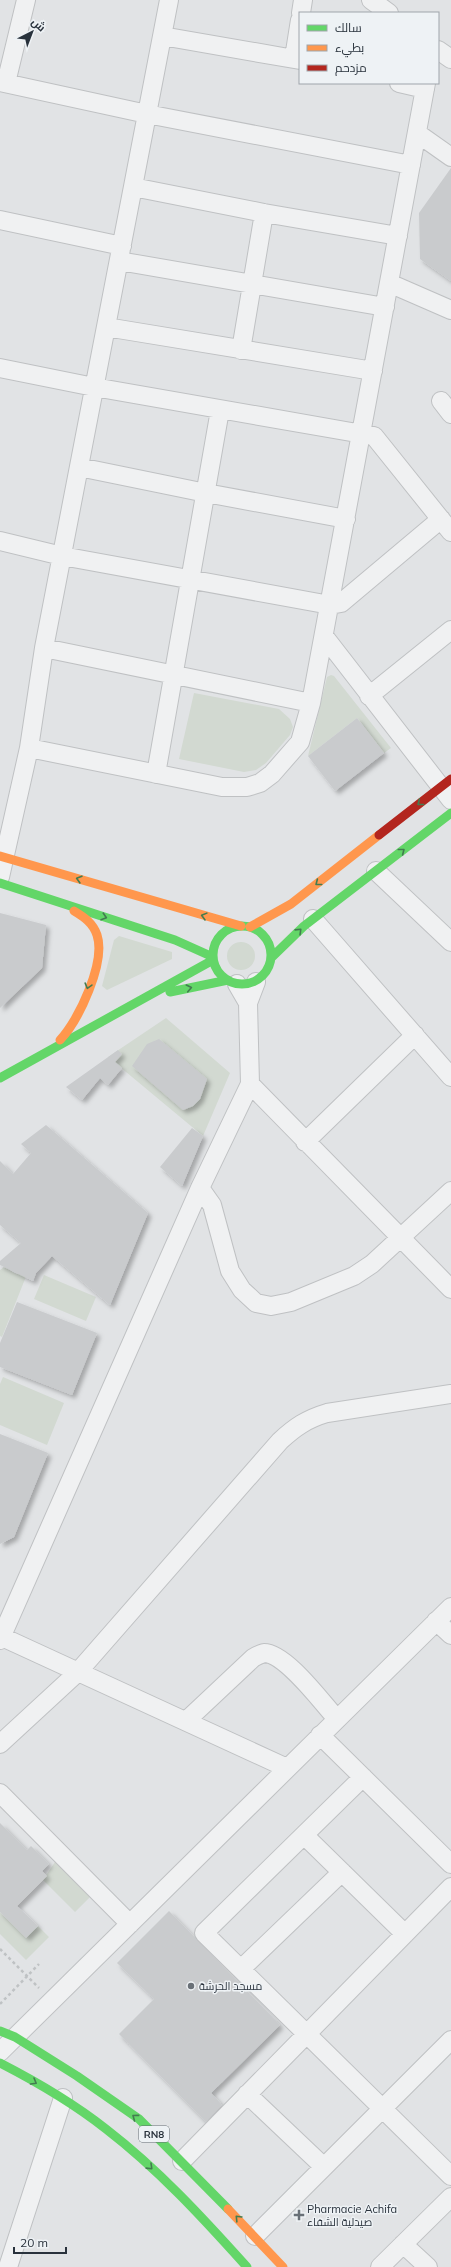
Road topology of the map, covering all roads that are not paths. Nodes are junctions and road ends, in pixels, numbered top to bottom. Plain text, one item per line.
1 (26, 0) edge
2 (169, 0) edge
3 (303, 0) edge
4 (371, 0) edge
5 (301, 12) edge
6 (388, 12) edge
7 (299, 33) edge
8 (162, 36) junction
9 (439, 51) edge
10 (297, 59) edge
11 (451, 59) edge
12 (3, 83) edge
13 (408, 84) edge
14 (425, 86) edge
15 (147, 114) junction
16 (417, 133) junction
17 (451, 157) edge
18 (411, 165) junction
19 (133, 187) junction
20 (264, 213) junction
21 (0, 220) edge
22 (398, 236) junction
23 (120, 254) junction
24 (389, 283) junction
25 (252, 285) junction
26 (385, 307) junction
27 (451, 310) edge
28 (106, 326) junction
29 (241, 350) junction
30 (0, 368) edge
31 (373, 371) junction
32 (94, 387) junction
33 (220, 410) junction
34 (361, 435) junction
35 (79, 467) junction
36 (206, 493) junction
37 (346, 519) junction
38 (446, 526) edge
39 (0, 541) edge
40 (62, 556) junction
41 (192, 579) junction
42 (330, 605) junction
43 (451, 630) edge
44 (324, 636) junction
45 (44, 648) junction
46 (174, 675) junction
47 (369, 696) junction
48 (312, 703) junction
49 (29, 748) junction
50 (156, 774) junction
51 (447, 789) edge
52 (451, 813) edge
53 (2, 857) edge
54 (376, 871) junction
55 (0, 877) edge
56 (0, 883) edge
57 (42, 897) junction
58 (313, 919) junction
59 (246, 927) junction
60 (451, 942) edge
61 (271, 958) junction
62 (213, 959) junction
63 (232, 982) junction
64 (256, 982) junction
65 (151, 996) junction
66 (248, 1003) junction
67 (415, 1035) junction
68 (48, 1050) junction
69 (450, 1075) edge
70 (0, 1078) edge
71 (250, 1084) junction
72 (305, 1142) junction
73 (200, 1188) junction
74 (451, 1191) edge
75 (401, 1238) junction
76 (451, 1289) edge
77 (451, 1394) edge
78 (451, 1606) edge
79 (436, 1621) junction
80 (451, 1635) edge
81 (1, 1638) edge
82 (77, 1673) junction
83 (337, 1719) junction
84 (186, 1721) junction
85 (320, 1735) junction
86 (0, 1744) edge
87 (287, 1768) junction
88 (363, 1776) junction
89 (0, 1793) edge
90 (304, 1835) junction
91 (451, 1864) edge
92 (342, 1872) junction
93 (451, 1887) edge
94 (130, 1924) junction
95 (405, 1934) junction
96 (241, 1969) junction
97 (7, 2034) edge
98 (307, 2034) junction
99 (451, 2040) edge
100 (0, 2052) edge
101 (0, 2063) edge
102 (248, 2094) junction
103 (63, 2098) junction
104 (383, 2108) junction
105 (182, 2161) junction
106 (324, 2167) junction
107 (451, 2176) edge
108 (451, 2197) edge
109 (255, 2236) junction
110 (403, 2244) junction
111 (8, 2267) edge
112 (247, 2267) edge
113 (283, 2267) edge
114 (380, 2267) edge
115 (428, 2267) edge

1 - 12 street
2 - 8 street
3 - 5 street
4 - 6 street
7 - 10 street
8 - 10 street
8 - 15 street
9 - 11 street
12 - 15 street
13 - 14 street
14 - 16 street
15 - 18 street
15 - 19 street
16 - 17 street
16 - 18 street
18 - 22 street
19 - 20 street
19 - 23 street
20 - 22 street
20 - 25 street
21 - 23 street
22 - 24 street
23 - 25 street
23 - 28 street
24 - 26 street
24 - 27 street
25 - 26 street
25 - 29 street
26 - 31 street
28 - 29 street
28 - 32 street
29 - 31 street
30 - 32 street
31 - 34 street
32 - 33 street
32 - 35 street
33 - 34 street
33 - 36 street
34 - 37 street
34 - 38 street
35 - 36 street
35 - 40 street
36 - 37 street
36 - 41 street
37 - 42 street
38 - 42 street
39 - 40 street
40 - 41 street
40 - 45 street
41 - 42 street
41 - 46 street
42 - 44 street
43 - 47 street
44 - 47 street
44 - 48 street
45 - 46 street
45 - 49 street
46 - 48 street
46 - 50 street
47 - 51 street
48 - 50 street
49 - 50 street
49 - 53 street
51 -> 59 main road
54 -> 52 main road
53 - 55 street
59 -> 53 main road
54 - 58 main road
54 - 60 street
56 - 57 main road
57 -> 62 main road
57 -> 68 main road
61 -> 58 main road
58 - 67 street
59 - 61 main road
59 - 62 main road
61 - 64 main road
62 - 63 main road
62 - 65 main road
63 - 64 main road
65 -> 63 main road
63 - 66 street
64 - 66 street
65 - 68 main road
66 - 71 street
67 - 69 street
67 - 72 street
68 - 70 main road
71 - 72 street
71 - 73 street
72 - 75 street
73 - 75 street
73 - 81 street
74 - 75 street
75 - 76 street
77 - 82 street
78 - 79 street
79 - 80 street
79 - 83 street
81 - 82 street
82 - 84 street
82 - 86 street
83 - 84 street
83 - 85 street
84 - 87 street
85 - 87 street
85 - 88 street
87 - 94 street
88 - 90 street
88 - 91 street
89 - 94 street
90 - 92 street
90 - 96 street
92 - 95 street
92 - 96 street
93 - 95 street
94 - 97 street
95 - 98 street
96 - 98 street
97 - 100 street
105 -> 97 main road, RN8
98 - 102 street
98 - 104 street
99 - 104 street
101 -> 103 main road, RN8
102 - 105 street
102 - 106 street
103 - 111 street
103 -> 112 main road, RN8
104 - 106 street
104 - 107 street
109 -> 105 main road, RN8
106 - 109 street
108 - 110 street
109 - 113 main road, RN8
110 - 114 street
110 - 115 street

